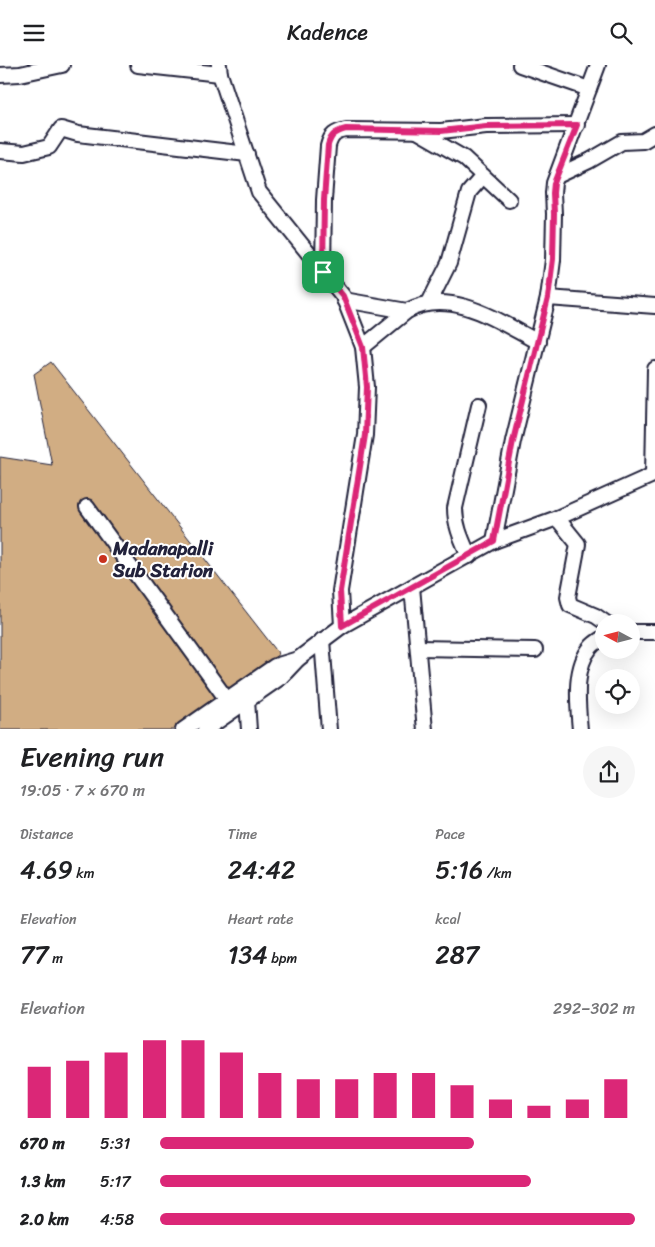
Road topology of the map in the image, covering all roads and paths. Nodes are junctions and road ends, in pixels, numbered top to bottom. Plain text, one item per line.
1 (62, 65) edge
2 (138, 65) edge
3 (520, 65) edge
4 (598, 65) edge
5 (219, 70) edge
6 (0, 75) edge
7 (589, 89) junction
8 (577, 125) junction
9 (415, 129) junction
10 (655, 134) edge
11 (0, 151) edge
12 (246, 154) junction
13 (556, 176) junction
14 (483, 177) junction
15 (508, 200) dead end
16 (323, 272) junction
17 (548, 298) junction
18 (344, 300) junction
19 (429, 303) junction
20 (655, 306) edge
21 (407, 311) junction
22 (538, 343) junction
23 (363, 347) junction
24 (655, 375) edge
25 (479, 405) dead end
26 (654, 475) edge
27 (86, 507) dead end
28 (557, 517) junction
29 (494, 541) junction
30 (469, 556) junction
31 (412, 587) junction
32 (595, 616) edge
33 (342, 626) junction
34 (640, 632) edge
35 (655, 632) edge
36 (322, 640) junction
37 (595, 644) edge
38 (418, 648) junction
39 (535, 650) dead end
40 (298, 659) junction
41 (247, 700) junction
42 (230, 704) junction
43 (183, 729) edge
44 (205, 729) edge
45 (249, 729) edge
46 (329, 729) edge
47 (425, 729) edge
48 (580, 729) edge

1 - 6 street
2 - 5 street
3 - 7 street
4 - 7 street
5 - 12 street
7 - 8 street
8 - 9 street
8 - 13 street
9 - 14 street
9 - 16 street
10 - 13 street
11 - 12 street
12 - 16 street
13 - 17 street
14 - 15 street
14 - 19 street
16 - 18 street
17 - 20 street
17 - 22 street
18 - 21 street
18 - 23 street
19 - 21 street
19 - 22 street
21 - 23 street
22 - 29 street
23 - 33 street
24 - 26 street
25 - 30 street
26 - 28 street
27 - 42 street
28 - 29 street
28 - 32 street
29 - 30 street
30 - 31 street
31 - 33 street
31 - 38 street
33 - 36 street
34 - 35 street
36 - 40 street
36 - 46 street
37 - 48 street
38 - 39 street
38 - 47 street
40 - 41 street
40 - 42 street
41 - 42 street
41 - 45 street
42 - 43 street
42 - 44 street

